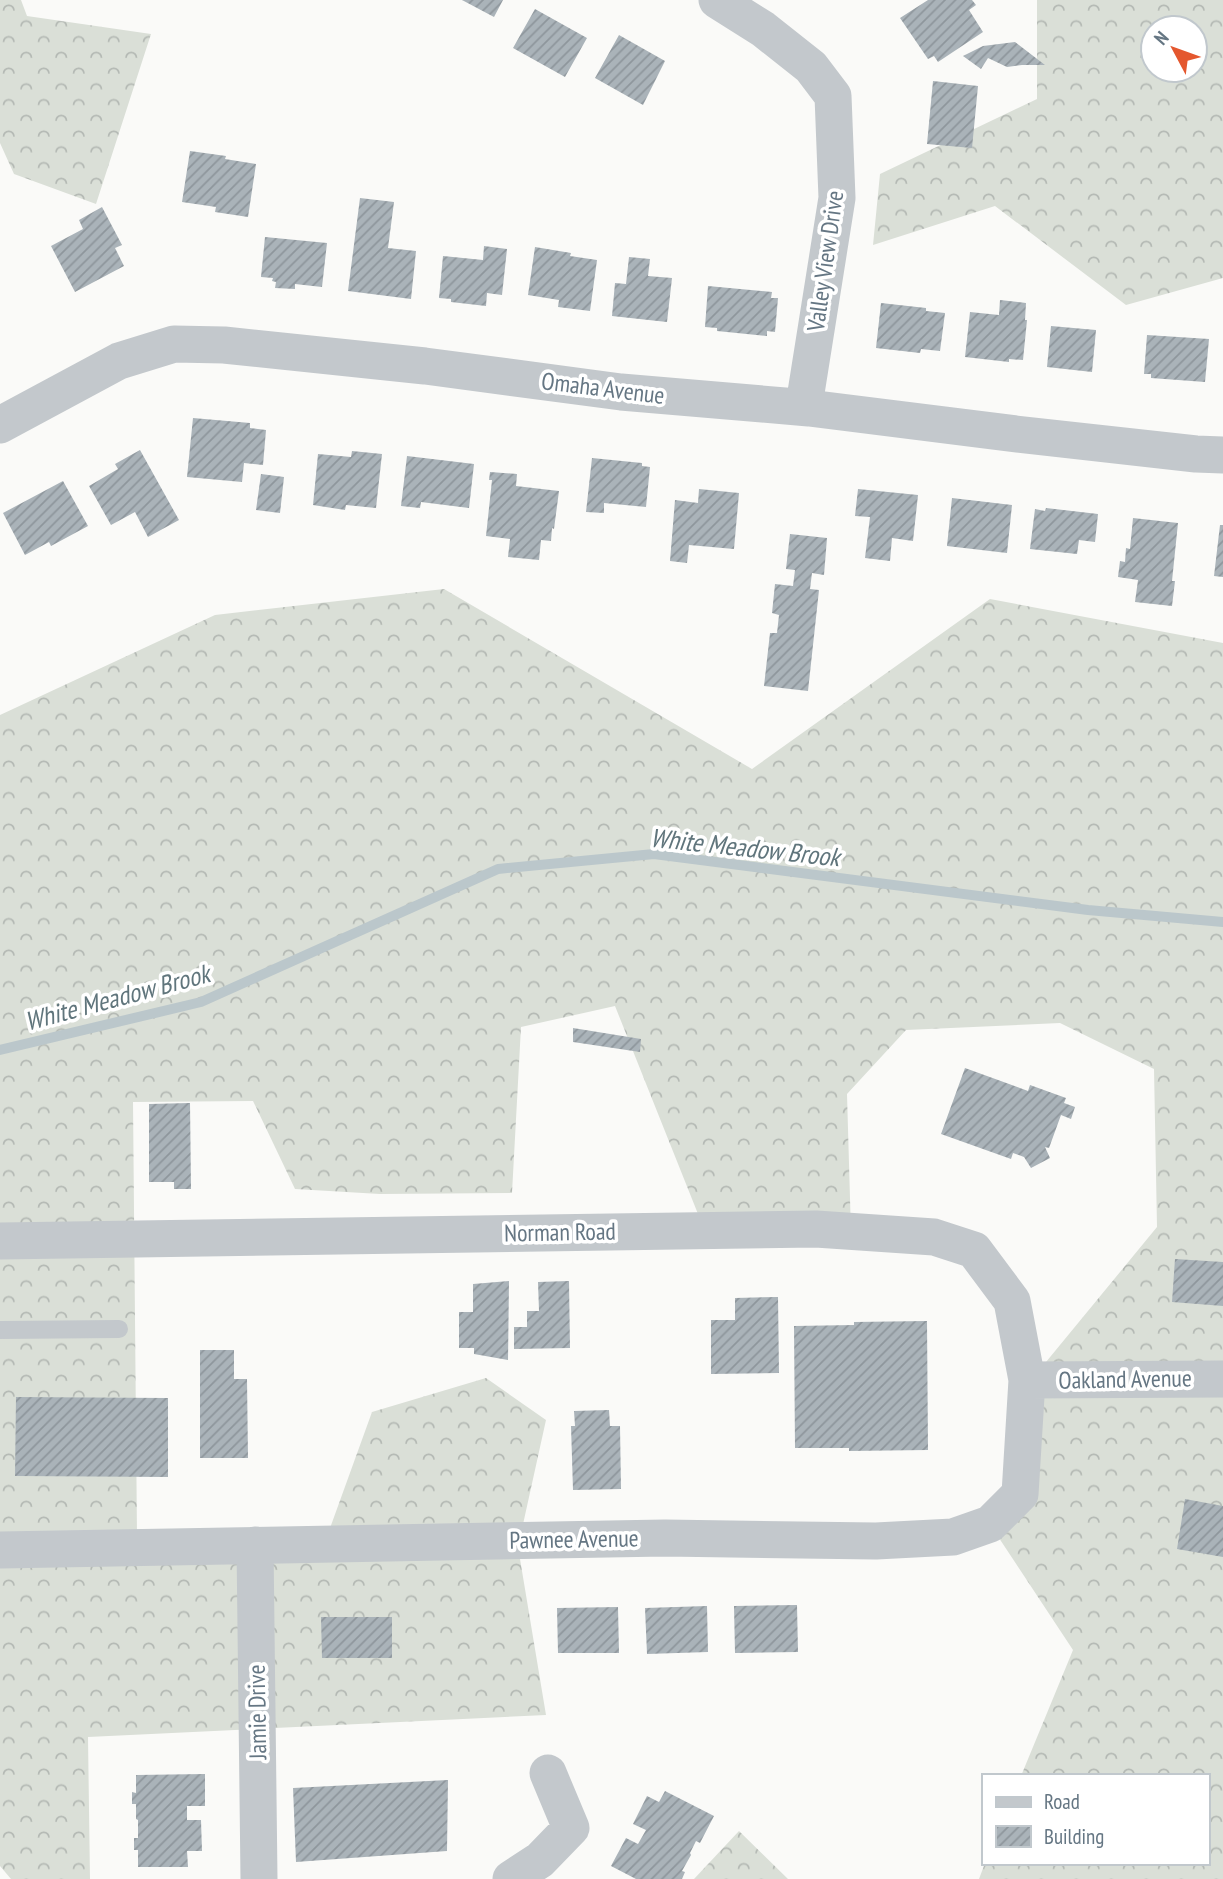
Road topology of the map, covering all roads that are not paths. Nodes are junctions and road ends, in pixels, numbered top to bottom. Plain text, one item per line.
1 (717, 0) edge
2 (809, 408) junction
3 (0, 425) edge
4 (1223, 455) edge
5 (0, 1241) edge
6 (119, 1329) dead end
7 (0, 1330) edge
8 (1223, 1379) edge
9 (1027, 1380) junction
10 (255, 1545) junction
11 (0, 1550) edge
12 (548, 1773) dead end
13 (259, 1879) edge
14 (511, 1879) edge

1 - 2 street, Valley View Drive
2 - 3 street, Omaha Avenue
2 - 4 street, Omaha Avenue
5 - 9 street, Norman Road
6 - 7 lane
8 - 9 street, Oakland Avenue
9 - 10 street, Pawnee Avenue
10 - 11 street, Pawnee Avenue
10 - 13 street, Jamie Drive
12 - 14 street

